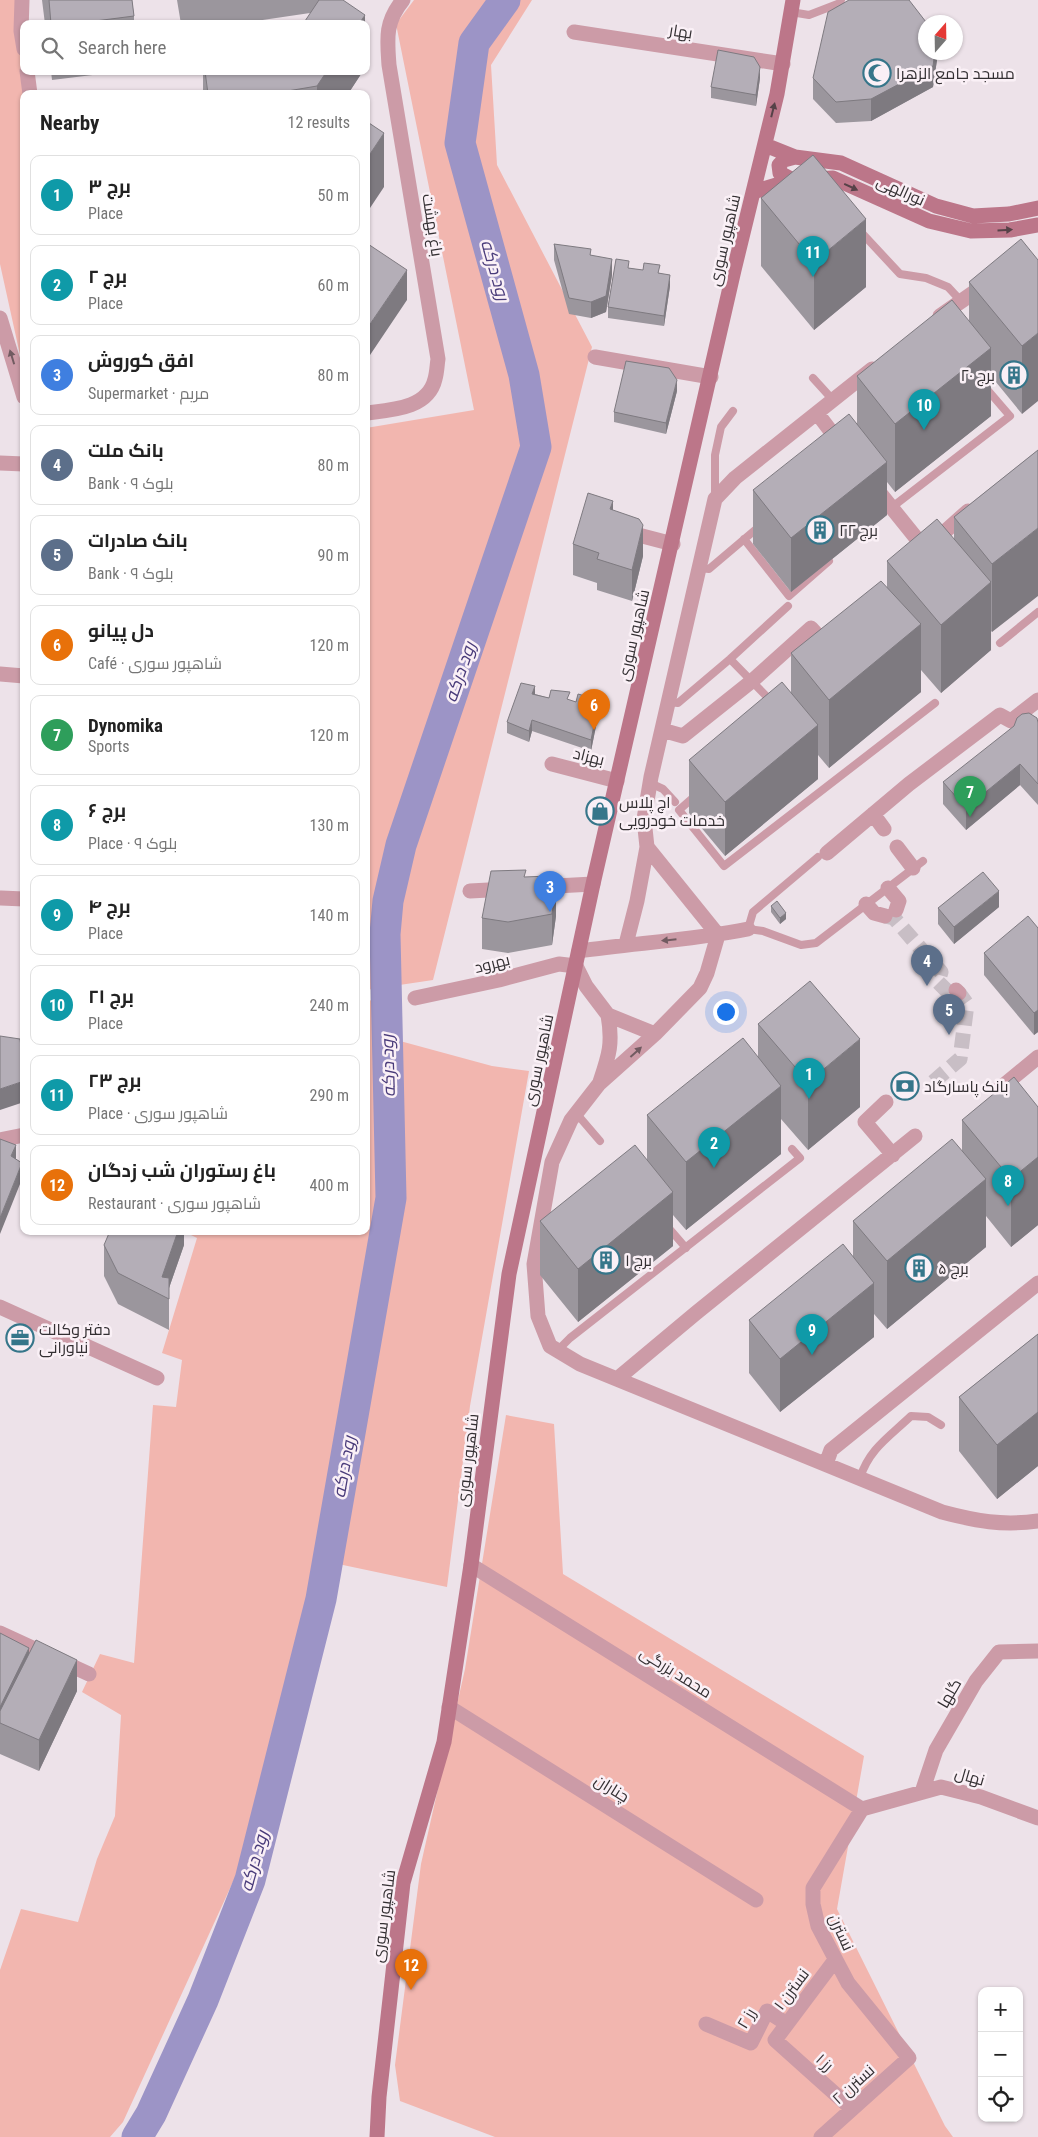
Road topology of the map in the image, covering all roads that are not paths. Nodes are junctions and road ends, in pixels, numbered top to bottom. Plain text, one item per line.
1 (22, 0) edge
2 (403, 0) edge
3 (840, 0) edge
4 (792, 6) edge
5 (21, 20) edge
6 (574, 32) dead end
7 (783, 64) junction
8 (28, 75) edge
9 (29, 90) edge
10 (764, 145) junction
11 (795, 157) junction
12 (793, 180) junction
13 (753, 192) junction
14 (1038, 208) edge
15 (852, 222) edge
16 (1038, 225) edge
17 (997, 284) edge
18 (961, 301) junction
19 (0, 318) edge
20 (932, 322) edge
21 (596, 356) dead end
22 (886, 358) edge
23 (711, 376) junction
24 (813, 378) dead end
25 (979, 380) edge
26 (20, 384) edge
27 (833, 400) junction
28 (733, 411) dead end
29 (370, 412) edge
30 (817, 413) junction
31 (847, 453) edge
32 (0, 463) edge
33 (20, 464) edge
34 (868, 479) edge
35 (715, 499) junction
36 (982, 500) edge
37 (888, 511) junction
38 (764, 522) edge
39 (619, 530) edge
40 (744, 539) junction
41 (673, 544) junction
42 (925, 549) junction
43 (833, 558) dead end
44 (910, 562) edge
45 (699, 568) junction
46 (788, 606) dead end
47 (1038, 612) edge
48 (837, 627) edge
49 (1000, 643) dead end
50 (730, 659) junction
51 (0, 674) edge
52 (20, 676) edge
53 (752, 681) junction
54 (1038, 700) edge
55 (668, 702) junction
56 (935, 703) dead end
57 (780, 710) edge
58 (662, 730) junction
59 (552, 764) dead end
60 (617, 781) junction
61 (650, 783) junction
62 (701, 791) edge
63 (675, 802) dead end
64 (873, 814) junction
65 (884, 829) dead end
66 (647, 847) junction
67 (897, 847) dead end
68 (823, 855) joint
69 (918, 865) joint
70 (593, 884) junction
71 (888, 888) junction
72 (470, 891) dead end
73 (1, 898) dead end
74 (20, 899) edge
75 (866, 904) junction
76 (748, 929) junction
77 (718, 935) junction
78 (626, 944) junction
79 (578, 958) junction
80 (415, 998) dead end
81 (608, 1015) junction
82 (655, 1034) junction
83 (1038, 1057) edge
84 (599, 1084) junction
85 (990, 1098) edge
86 (886, 1102) dead end
87 (576, 1113) junction
88 (20, 1136) edge
89 (915, 1136) dead end
90 (0, 1140) edge
91 (600, 1141) dead end
92 (792, 1149) dead end
93 (893, 1155) junction
94 (661, 1219) edge
95 (686, 1248) junction
96 (1038, 1283) edge
97 (0, 1307) edge
98 (558, 1350) junction
99 (157, 1378) dead end
100 (617, 1379) junction
101 (941, 1424) dead end
102 (826, 1464) junction
103 (860, 1478) junction
104 (1038, 1521) edge
105 (471, 1565) junction
106 (0, 1633) edge
107 (1038, 1651) edge
108 (89, 1674) dead end
109 (449, 1707) junction
110 (922, 1792) junction
111 (862, 1809) junction
112 (1038, 1818) edge
113 (756, 1900) dead end
114 (835, 1960) junction
115 (706, 2024) dead end
116 (787, 2024) junction
117 (775, 2040) joint
118 (909, 2058) joint
119 (852, 2109) junction
120 (377, 2137) edge
121 (821, 2137) edge

1 - 5 street
2 - 29 street, باغ بهشت
3 - 4 lane
4 - 7 street, شاهپور سوری
6 - 7 street, بهار
10 -> 7 street, شاهپور سوری
8 - 9 street
10 - 11 street, نورالهی
10 - 13 street, شاهپور سوری
11 - 12 street
11 - 14 street, نورالهی
12 - 13 street, نورالهی
12 -> 16 street, نورالهی
13 - 23 street, شاهپور سوری
15 - 18 lane
17 - 18 street
18 - 20 street
26 -> 19 street
21 - 23 street
22 - 27 street
23 - 41 street, شاهپور سوری
24 - 27 lane
25 - 37 lane
27 - 30 street
28 - 35 lane
30 - 31 street
30 - 35 street
32 - 33 street
34 - 37 street
35 - 45 street
36 - 42 street
37 - 42 street
38 - 40 lane
39 - 41 street
40 - 43 lane
40 - 45 lane
41 - 60 street, شاهپور سوری
42 - 44 street
45 - 55 street
46 - 50 lane
47 - 49 lane
48 - 53 street
50 - 53 lane
50 - 55 lane
51 - 52 street
53 - 57 lane
53 - 58 street
54 - 64 street
55 - 58 street
56 - 62 lane
58 - 61 street
59 - 60 street, بهزاد
60 - 70 street, شاهپور سوری
61 - 63 lane
61 - 66 street
64 - 65 street
64 - 68 street
66 - 77 street
66 - 78 street
67 - 69 street
68 - 76 lane
69 - 71 lane
70 - 72 street
70 - 79 street, شاهپور سوری
71 - 75 lane
71 - 75 street
73 - 74 street
75 - 76 lane
76 - 77 street, بهرود
77 -> 78 street, بهرود
77 - 82 street
78 - 79 street, بهرود
79 - 80 street, بهرود
79 - 81 street
79 - 105 street, شاهپور سوری
81 - 82 street
81 - 84 street
84 -> 82 street
83 - 85 street
84 - 87 street
86 - 93 street
87 - 91 lane
87 - 98 street
88 - 90 street
89 - 93 street
92 - 95 lane
93 - 100 street
94 - 95 lane
95 - 98 lane
96 - 102 street
97 - 99 street
98 - 100 street
100 - 102 street
101 - 103 lane
102 - 103 street
103 - 104 street
105 - 109 street, شاهپور سوری
105 - 111 street, محمد بزرگی
106 - 108 street
107 - 110 street, گلها
109 - 113 street, چناران
109 - 120 street, شاهپور سوری
110 - 111 street, نهال
110 - 112 street, نهال
111 - 114 street, نسترن
114 - 116 street, نسترن ۱
114 - 118 street, نسترن
115 - 116 street, رز ۲
116 - 117 street, نسترن ۱
117 - 119 street, رز ۱
118 - 119 street, نسترن ۲
119 - 121 street, نسترن ۲

